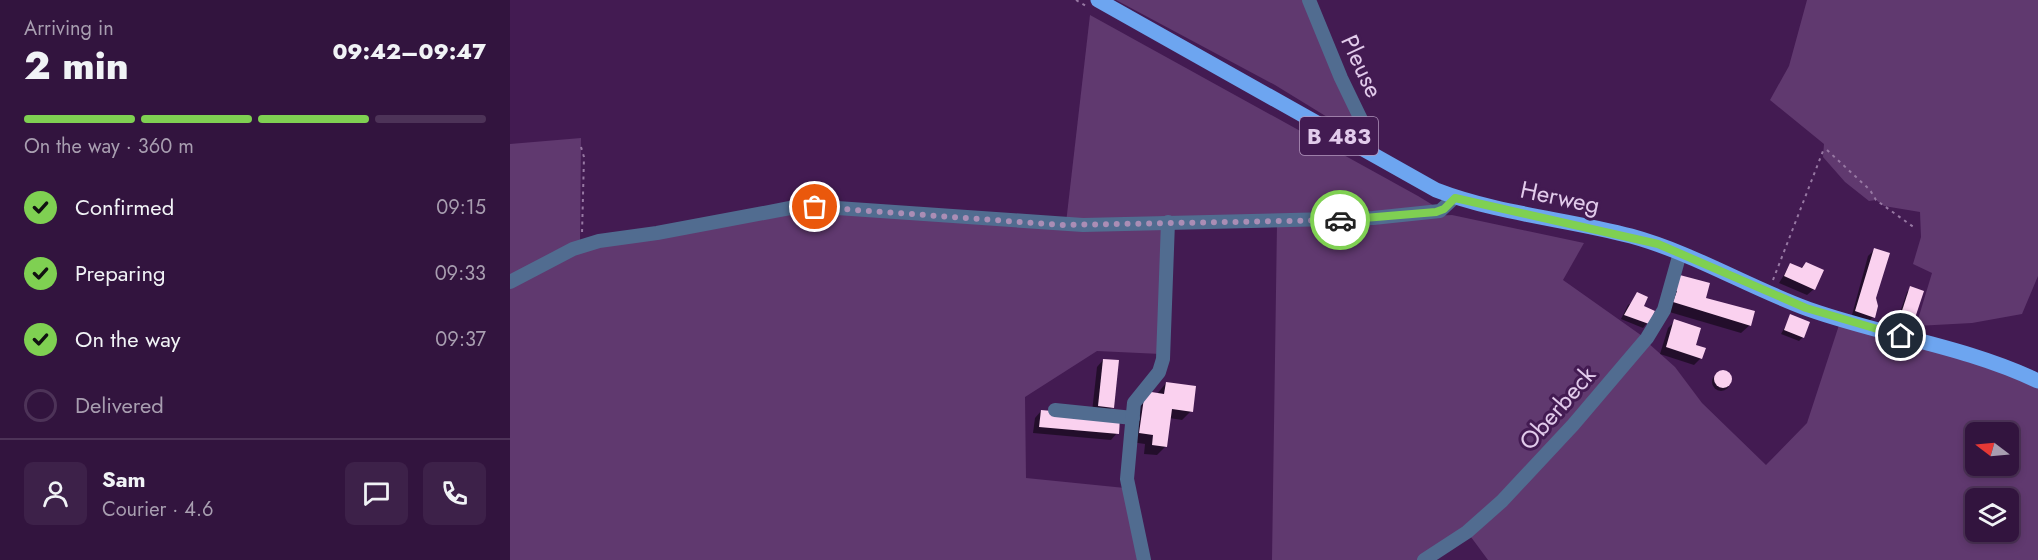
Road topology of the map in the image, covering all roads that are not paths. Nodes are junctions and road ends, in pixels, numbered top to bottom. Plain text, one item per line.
1 (1098, 0) edge
2 (1309, 0) edge
3 (1369, 152) junction
4 (1455, 198) junction
5 (1168, 222) junction
6 (1680, 253) junction
7 (510, 282) edge
8 (2038, 381) edge
9 (1055, 410) dead end
10 (1132, 418) junction
11 (1144, 560) edge
12 (1424, 560) edge

1 - 3 main road, Herweg / B 483
2 - 3 street, Pleuse
3 - 4 main road, Herweg / B 483
4 - 5 street
4 - 6 main road, Herweg / B 483
5 - 7 street
5 - 10 street
6 - 8 main road, Herweg / B 483
6 - 12 street, Oberbeck
9 - 10 street
10 - 11 street

